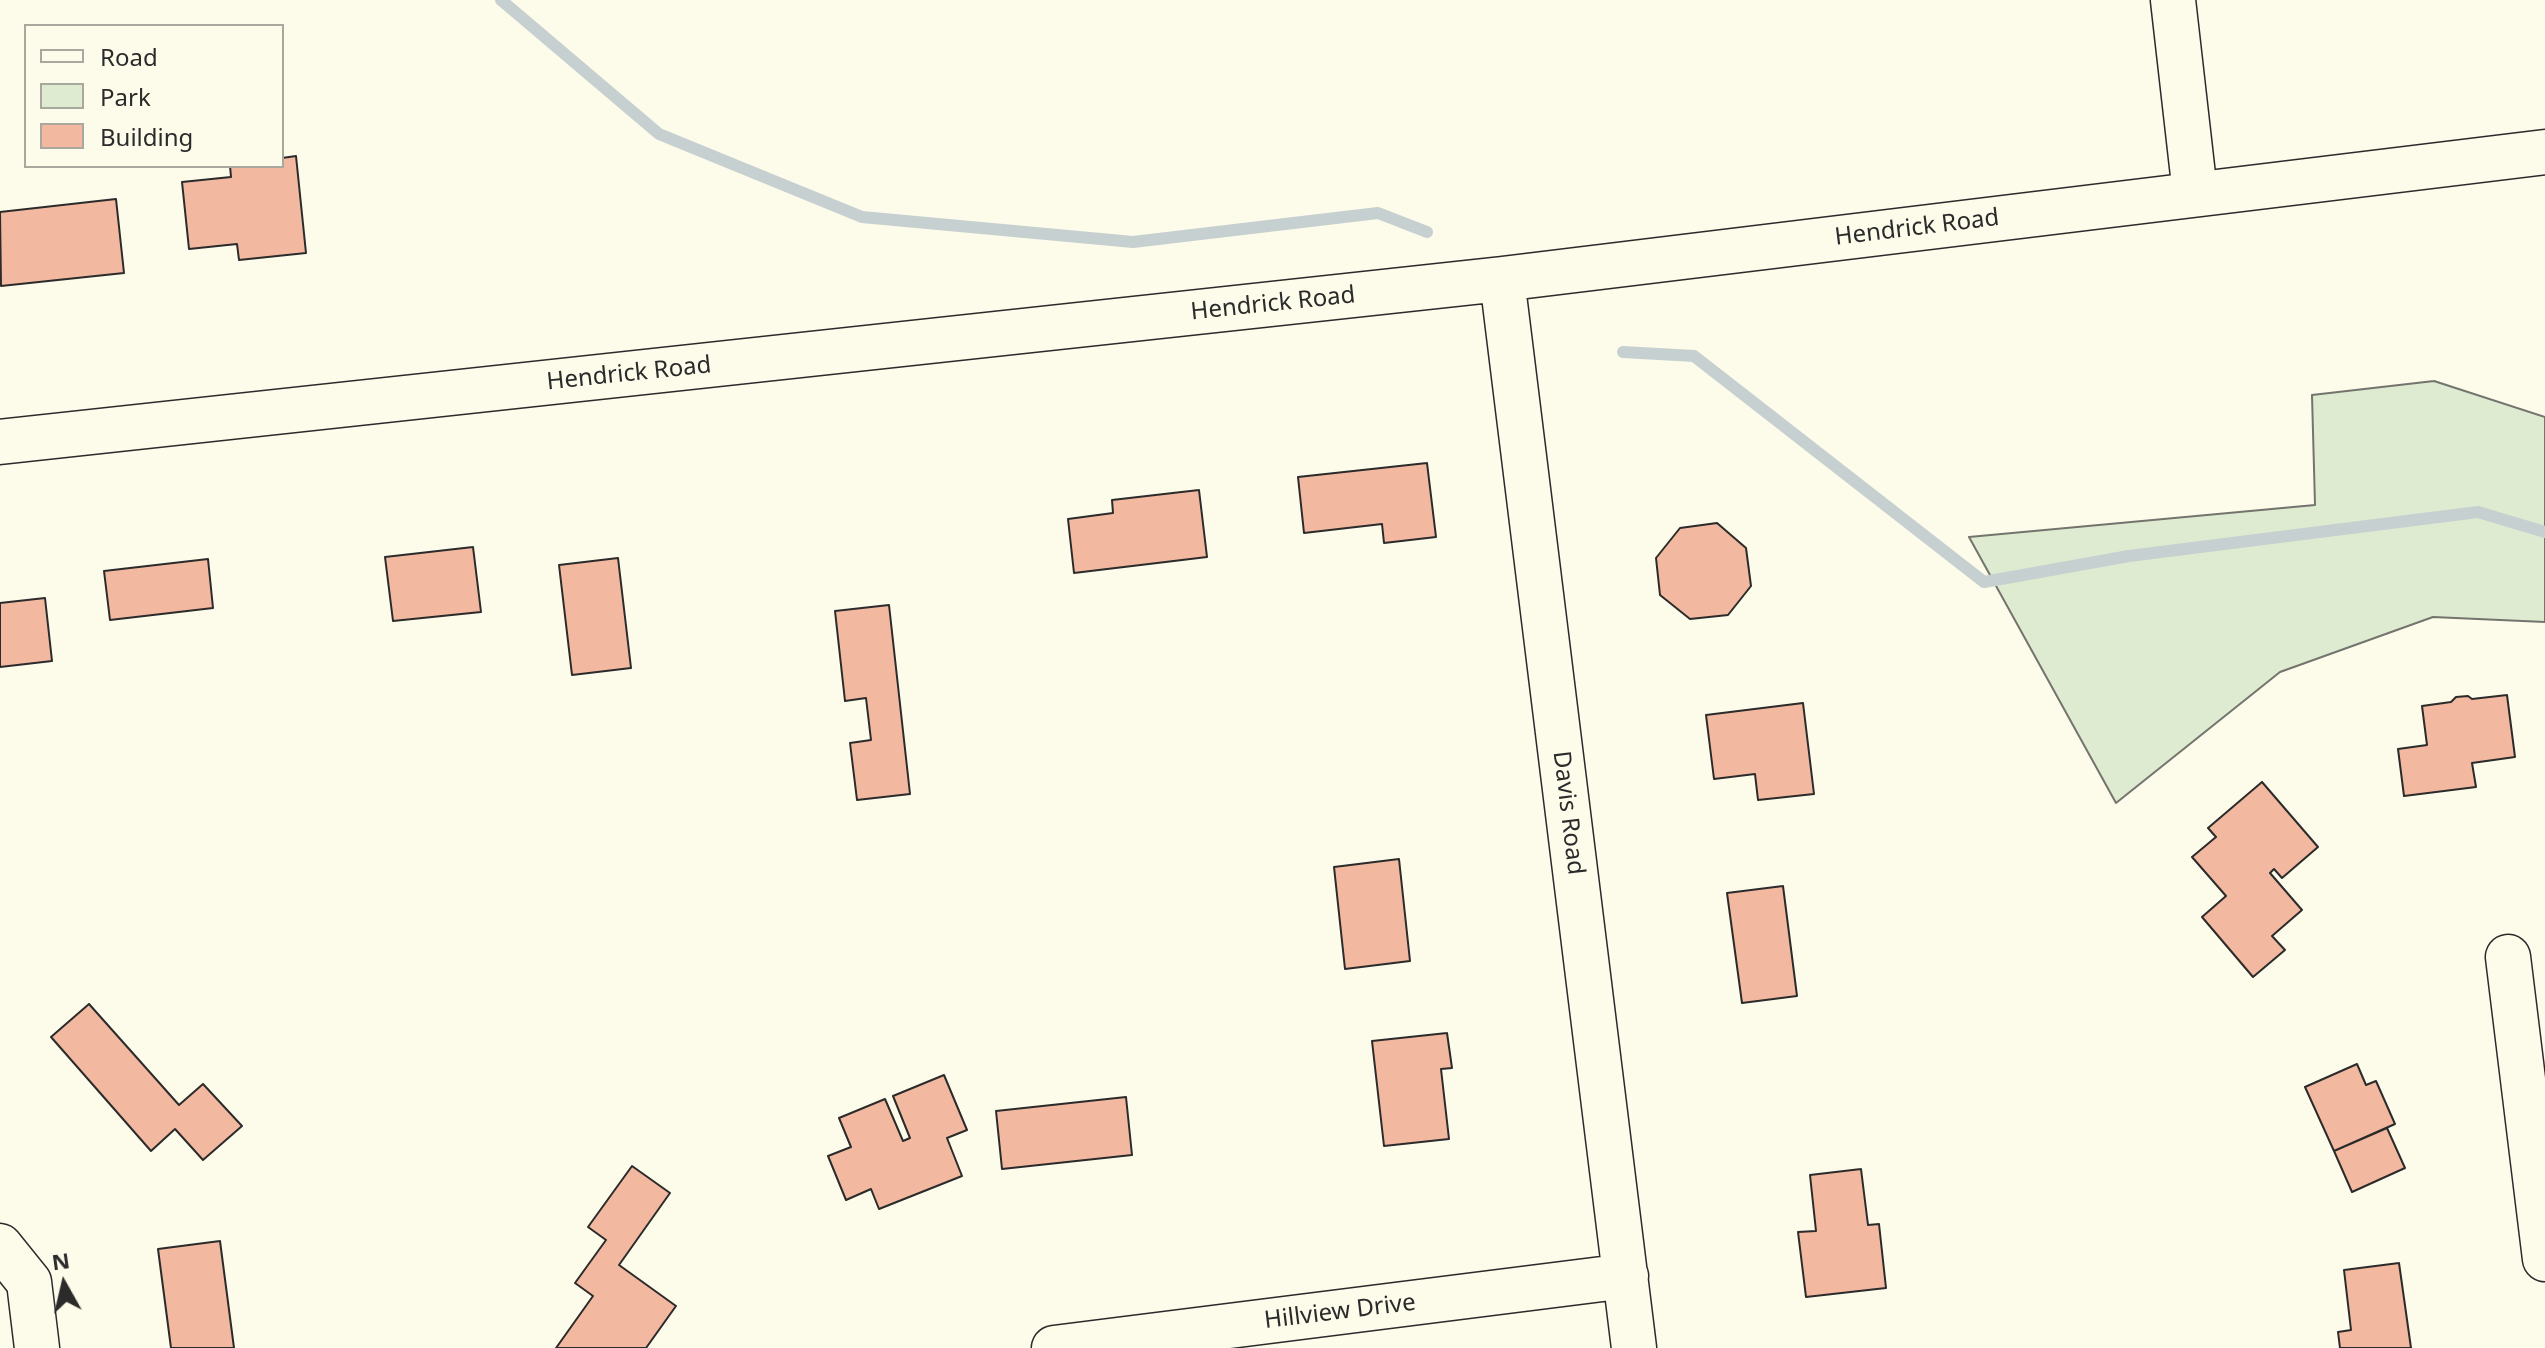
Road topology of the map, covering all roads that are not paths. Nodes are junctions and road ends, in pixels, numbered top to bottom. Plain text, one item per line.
1 (2173, 0) edge
2 (2545, 152) edge
3 (2195, 193) junction
4 (1502, 279) junction
5 (0, 442) edge
6 (2508, 957) dead end
7 (0, 1246) edge
8 (2545, 1259) edge
9 (1626, 1276) junction
10 (37, 1348) edge
11 (1054, 1348) edge
12 (1634, 1348) edge

1 - 3 street
2 - 3 street, Hendrick Road
3 - 4 street, Hendrick Road
4 - 5 street, Hendrick Road
4 - 9 street, Davis Road
6 - 8 street
7 - 10 street
9 - 11 street, Hillview Drive
9 - 12 street, Davis Road

